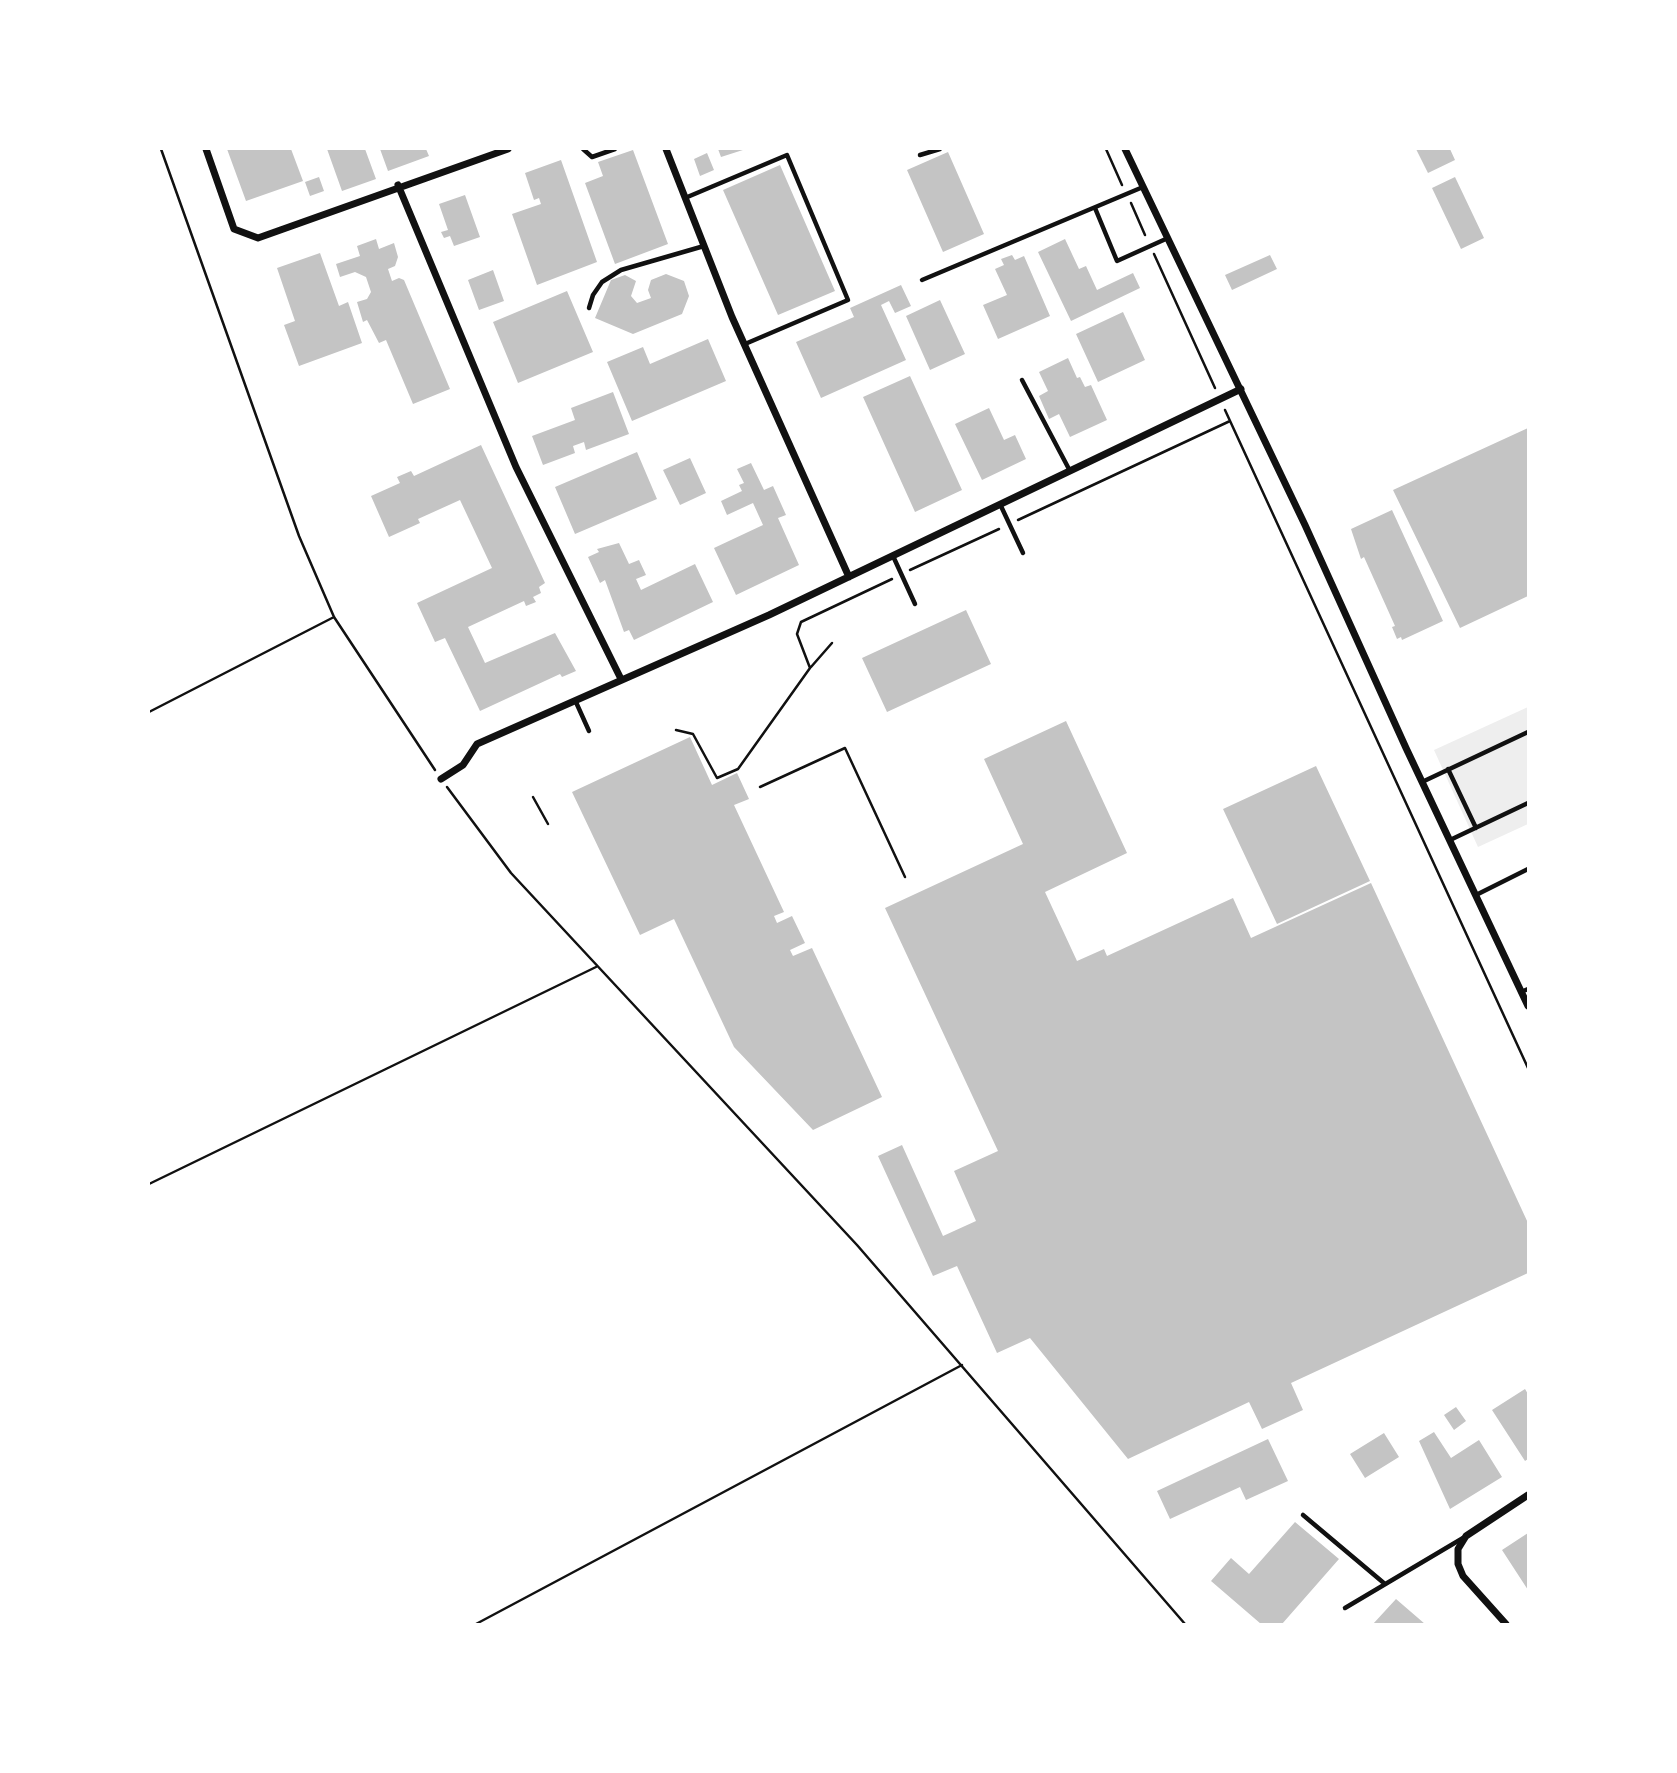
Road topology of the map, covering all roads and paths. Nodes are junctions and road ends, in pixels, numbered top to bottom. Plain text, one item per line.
1 (162, 149) edge
2 (206, 149) edge
3 (508, 149) edge
4 (583, 149) edge
5 (615, 149) edge
6 (666, 149) edge
7 (940, 149) edge
8 (1106, 149) edge
9 (1125, 149) edge
10 (920, 155) dead end
11 (398, 186) junction
12 (1144, 187) junction
13 (1126, 194) junction
14 (684, 198) junction
15 (1095, 208) junction
16 (1169, 237) junction
17 (704, 246) junction
18 (1150, 246) junction
19 (922, 279) dead end
20 (589, 308) dead end
21 (744, 344) junction
22 (1022, 380) dead end
23 (1241, 389) junction
24 (1220, 398) junction
25 (1230, 421) junction
26 (1070, 471) junction
27 (1000, 504) junction
28 (1010, 524) junction
29 (1023, 553) dead end
30 (892, 556) junction
31 (901, 574) junction
32 (849, 577) junction
33 (915, 604) dead end
34 (334, 617) junction
35 (832, 643) dead end
36 (810, 668) junction
37 (621, 679) junction
38 (574, 699) junction
39 (149, 712) edge
40 (676, 730) dead end
41 (589, 731) dead end
42 (1528, 732) edge
43 (1448, 769) junction
44 (441, 779) junction
45 (1422, 782) junction
46 (760, 788) dead end
47 (533, 797) dead end
48 (1528, 803) edge
49 (548, 824) dead end
50 (1476, 828) junction
51 (1450, 840) junction
52 (1528, 869) edge
53 (905, 877) dead end
54 (1475, 895) junction
55 (596, 967) junction
56 (1525, 990) edge
57 (1528, 1006) edge
58 (1528, 1069) edge
59 (149, 1184) edge
60 (962, 1365) junction
61 (1528, 1495) edge
62 (1303, 1515) dead end
63 (1466, 1536) junction
64 (1384, 1584) junction
65 (1345, 1608) dead end
66 (476, 1624) edge
67 (1185, 1624) edge
68 (1506, 1624) edge

1 - 34 path
2 - 11 street
3 - 11 street
4 - 5 lane
6 - 14 street
7 - 10 lane
8 - 13 path
9 - 12 street
11 - 37 street
12 - 13 lane
12 - 16 street
13 - 15 lane
13 - 18 path
14 - 17 street
14 - 21 lane
15 - 18 lane
15 - 19 lane
16 - 18 lane
16 - 23 street
17 - 20 lane
17 - 21 street
18 - 24 path
21 - 32 street
22 - 26 lane
23 - 24 street
23 - 45 street
24 - 25 path
24 - 26 street
25 - 28 path
25 - 58 path
26 - 27 street
27 - 28 lane
27 - 30 street
28 - 29 lane
28 - 31 path
30 - 31 lane
30 - 32 street
31 - 33 lane
31 - 36 path
32 - 37 street
34 - 39 path
34 - 44 path
35 - 36 path
36 - 40 path
37 - 38 street
38 - 41 lane
38 - 44 street
42 - 43 lane
43 - 45 lane
43 - 50 lane
44 - 55 path
45 - 51 street
46 - 53 path
47 - 49 path
48 - 50 lane
50 - 51 lane
51 - 54 street
52 - 54 lane
54 - 56 street
55 - 59 path
55 - 60 path
56 - 57 street
60 - 66 path
60 - 67 path
61 - 63 street
62 - 64 lane
63 - 64 lane
63 - 68 street
64 - 65 lane

